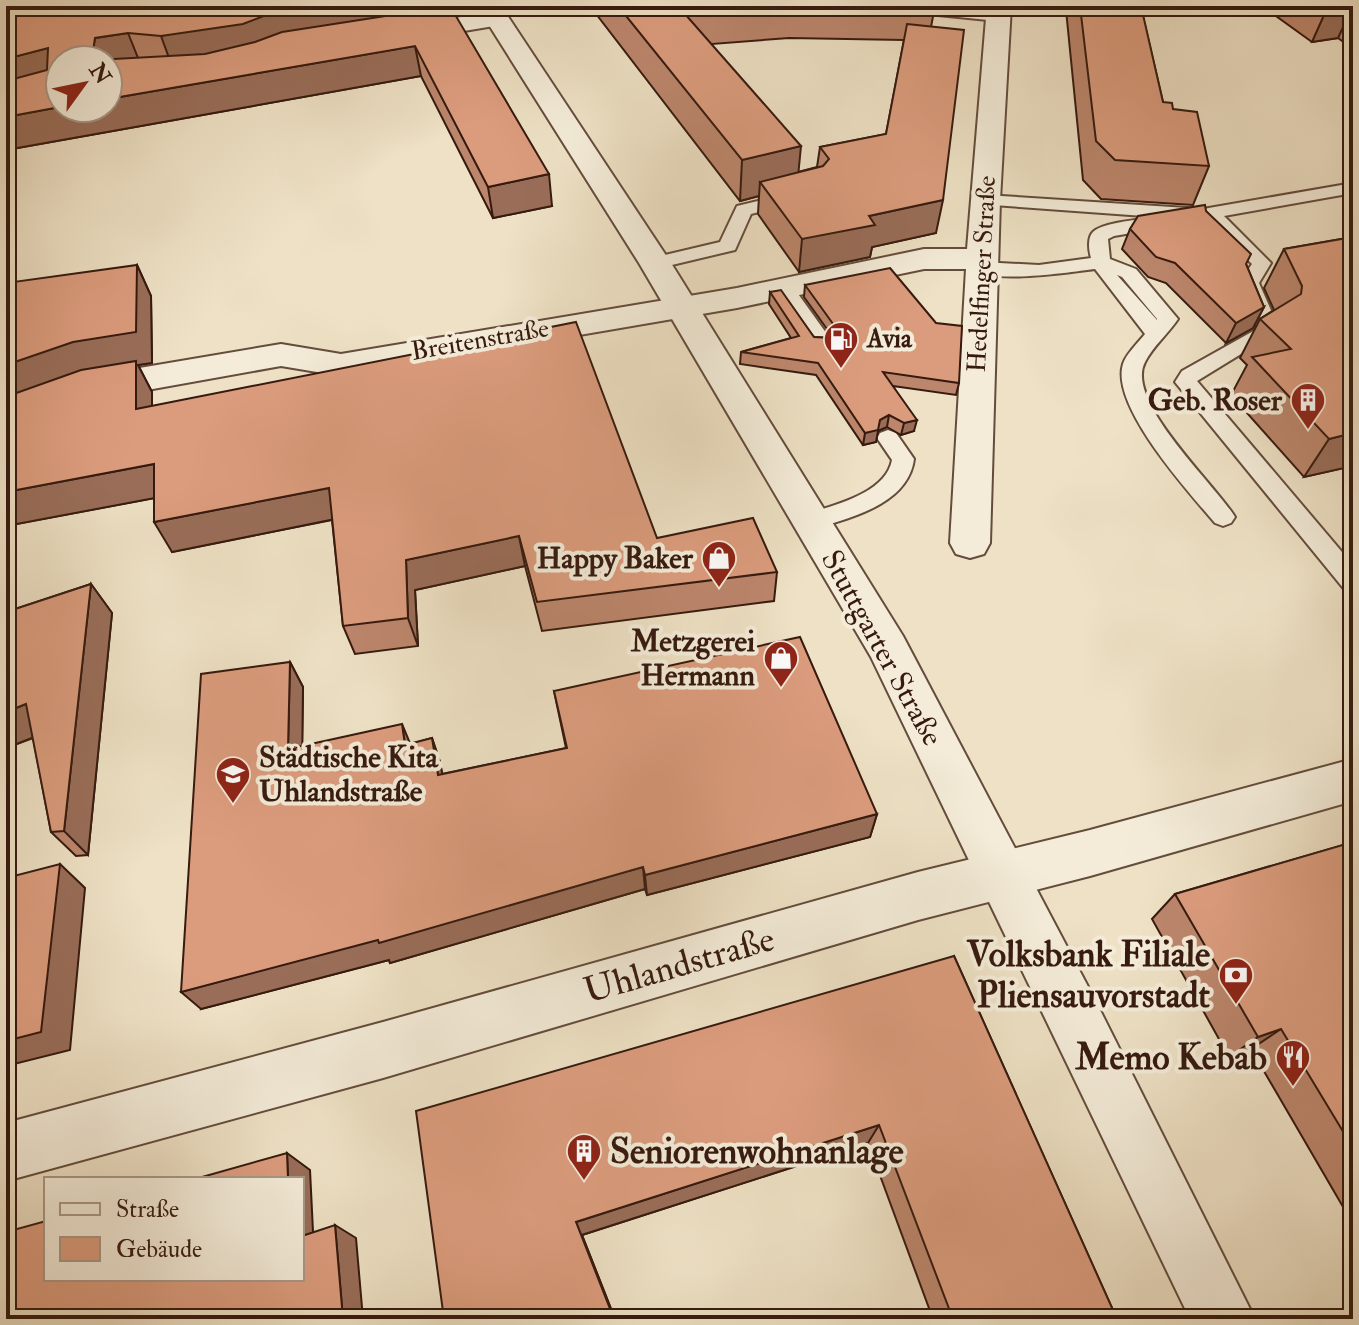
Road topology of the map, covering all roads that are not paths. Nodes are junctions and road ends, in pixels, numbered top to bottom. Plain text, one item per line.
1 (888, 6) edge
2 (998, 11) edge
3 (493, 12) edge
4 (376, 37) edge
5 (1353, 188) edge
6 (810, 194) edge
7 (985, 200) junction
8 (1212, 215) junction
9 (1101, 262) junction
10 (655, 263) junction
11 (982, 263) junction
12 (784, 288) junction
13 (679, 307) junction
14 (822, 342) edge
15 (56, 402) edge
16 (888, 438) dead end
17 (1223, 517) dead end
18 (811, 521) junction
19 (970, 543) dead end
20 (1353, 582) edge
21 (1353, 780) edge
22 (1002, 875) junction
23 (6, 1152) edge
24 (1223, 1319) edge

1 - 2 lane
2 - 7 street, Hedelfinger Straße
3 - 4 street
3 - 10 street, Stuttgarter Straße
5 - 8 lane
6 - 10 lane
7 - 8 lane
7 - 11 street, Hedelfinger Straße
8 - 9 lane
8 - 20 lane
9 - 11 lane
9 - 17 lane
10 - 13 street, Stuttgarter Straße
11 - 12 street, Breitenstraße
11 - 19 street, Hedelfinger Straße
12 - 13 street, Breitenstraße
12 - 14 lane
13 - 15 street, Breitenstraße
13 - 18 street, Stuttgarter Straße
16 - 18 lane
18 - 22 street, Stuttgarter Straße
21 - 22 street, Uhlandstraße
22 - 23 street, Uhlandstraße
22 - 24 street, Stuttgarter Straße

